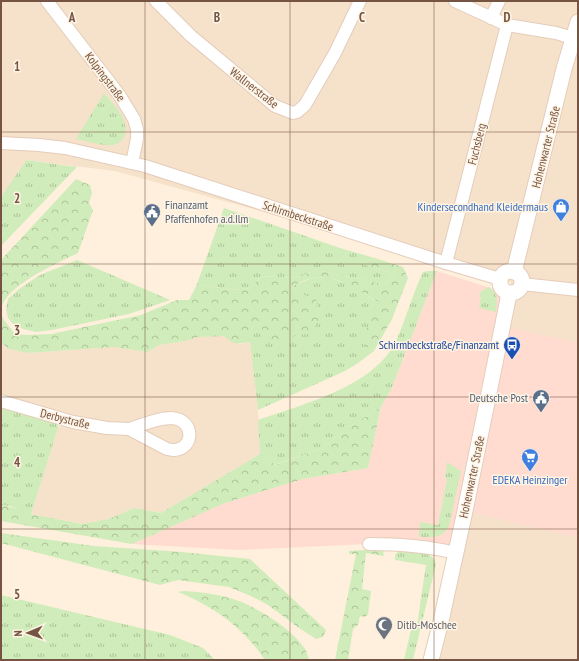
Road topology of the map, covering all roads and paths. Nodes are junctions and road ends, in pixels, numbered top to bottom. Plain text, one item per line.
1 (47, 1) edge
2 (156, 1) edge
3 (360, 1) edge
4 (455, 1) edge
5 (499, 1) edge
6 (491, 18) junction
7 (578, 22) edge
8 (507, 25) junction
9 (574, 42) edge
10 (1, 143) edge
11 (132, 163) junction
12 (446, 263) junction
13 (518, 278) junction
14 (500, 279) junction
15 (578, 290) edge
16 (509, 294) junction
17 (1, 401) edge
18 (130, 429) dead end
19 (369, 544) dead end
20 (456, 553) junction
21 (431, 660) edge

1 - 11 street, Kolpingstraße
2 - 3 street, Wallnerstraße
4 - 6 street
5 - 6 street
6 - 8 street
7 - 9 street, Hohenwarter Straße
8 - 9 street
8 - 12 street, Fuchsberg
9 - 13 street, Hohenwarter Straße
10 - 11 street, Schirmbeckstraße
11 - 12 street, Schirmbeckstraße
12 - 14 street, Schirmbeckstraße
13 - 14 street
13 - 15 street
13 - 16 street
14 - 16 street
16 - 20 street, Hohenwarter Straße
17 - 18 street, Derbystraße
19 - 20 street
20 - 21 street, Hohenwarter Straße

